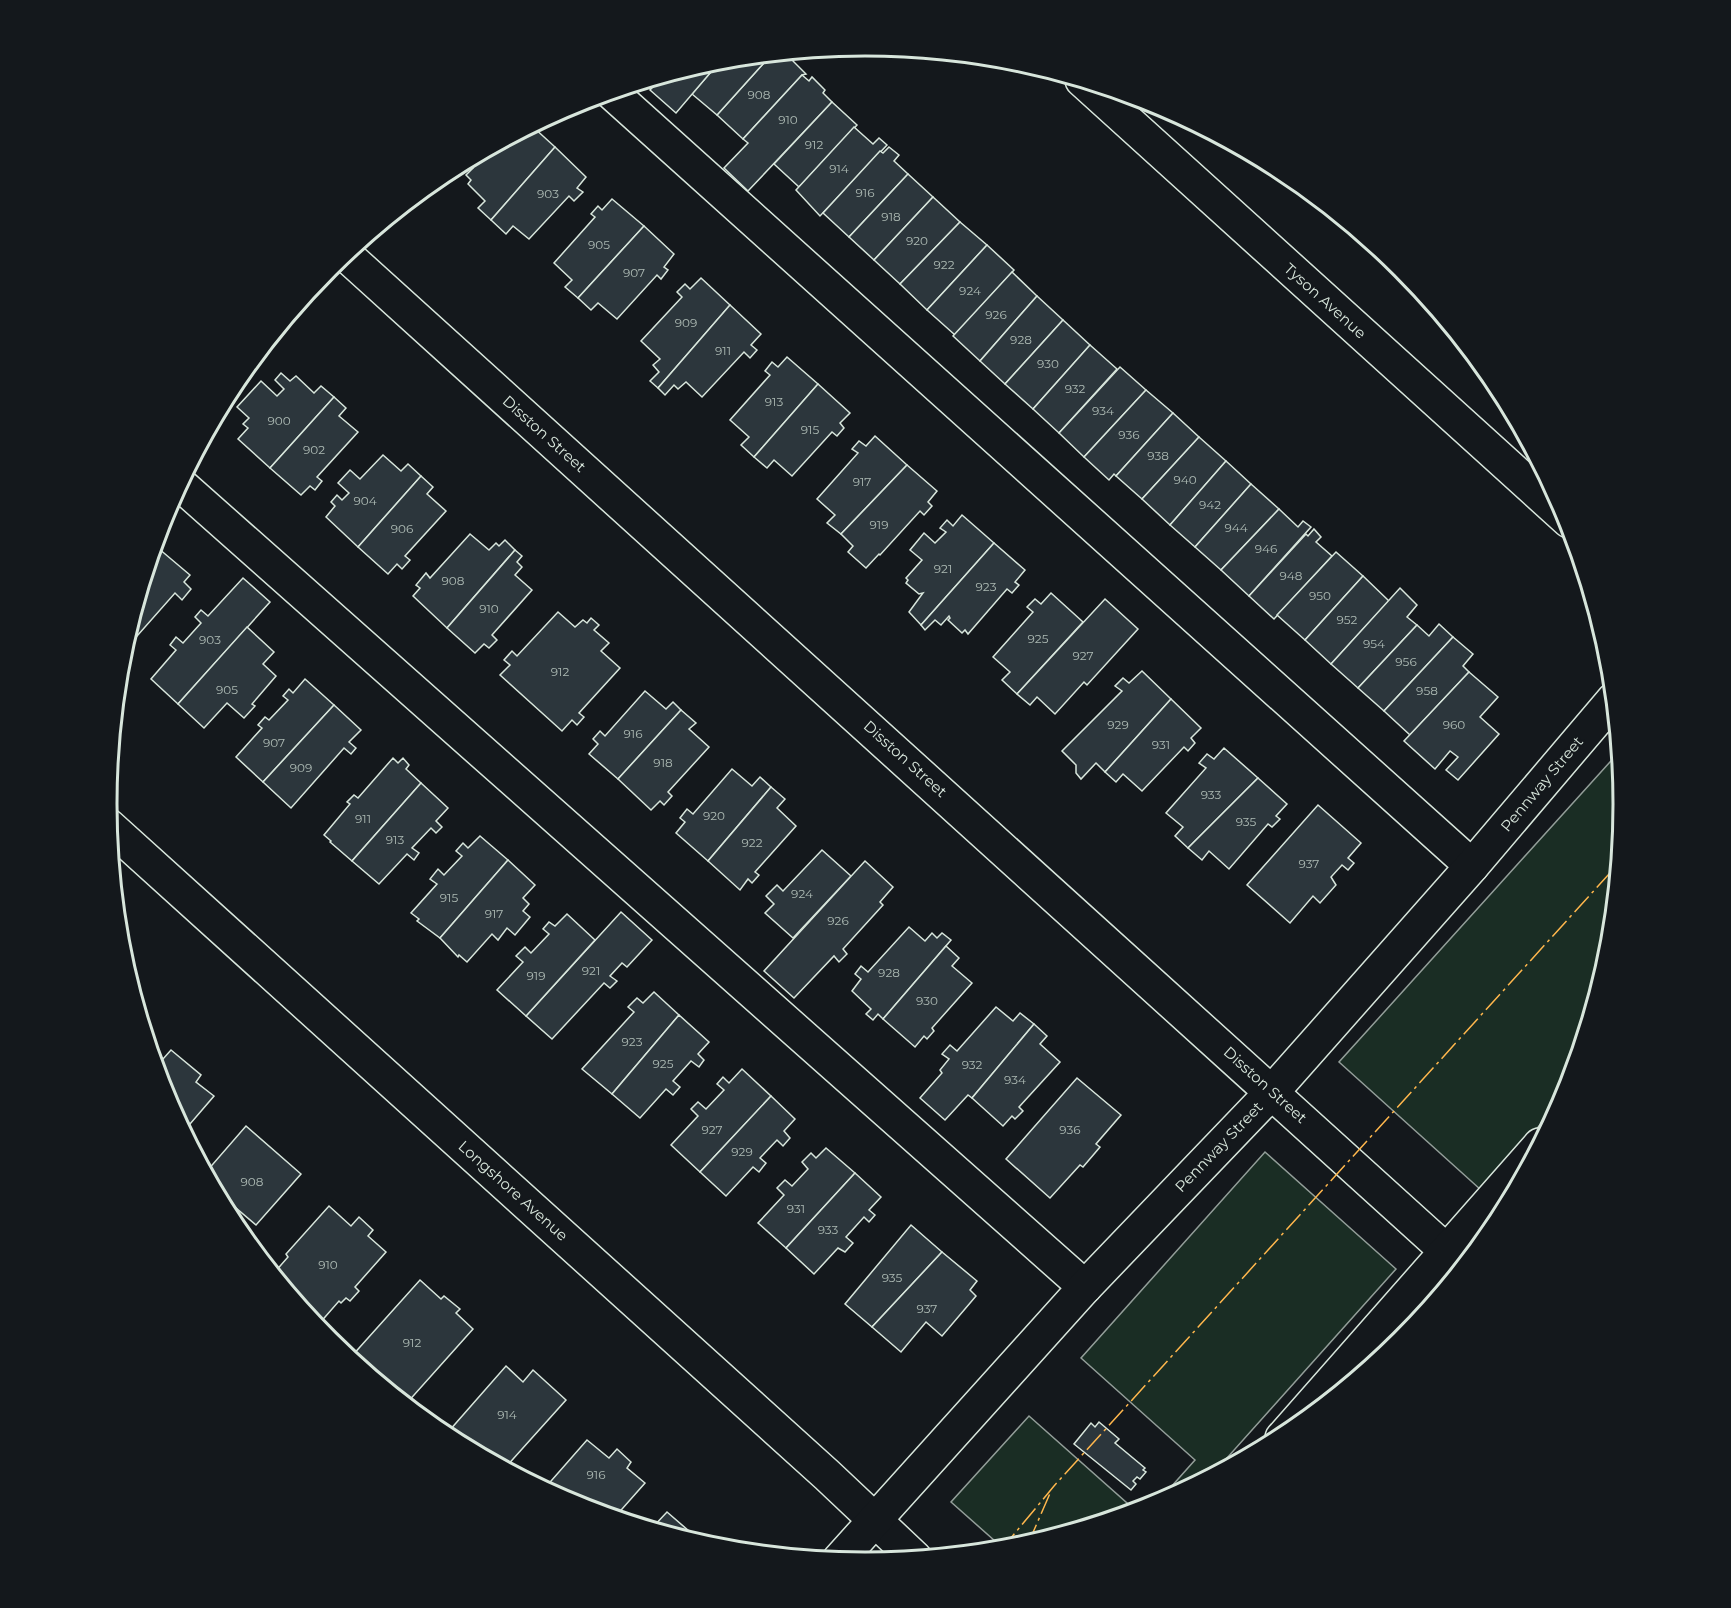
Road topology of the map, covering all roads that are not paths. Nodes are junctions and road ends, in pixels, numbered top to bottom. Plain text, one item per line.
1 (1095, 92) edge
2 (617, 98) edge
3 (352, 260) edge
4 (187, 490) edge
5 (1551, 505) edge
6 (1608, 706) edge
7 (118, 834) edge
8 (1472, 866) junction
9 (1272, 1092) junction
10 (1509, 1187) edge
11 (1455, 1258) edge
12 (1085, 1287) junction
13 (1319, 1399) edge
14 (874, 1521) junction
15 (907, 1551) edge
16 (847, 1552) edge

1 - 5 street, Tyson Avenue
2 - 8 street
3 - 9 street, Disston Street
4 - 12 street
6 - 8 street, Pennway Street
7 - 14 street, Longshore Avenue
8 - 9 street, Pennway Street
9 - 11 street, Disston Street
9 - 12 street, Pennway Street
10 - 11 street
11 - 13 street
12 - 14 street, Pennway Street
14 - 15 street, Longshore Avenue
14 - 16 street, Pennway Street

